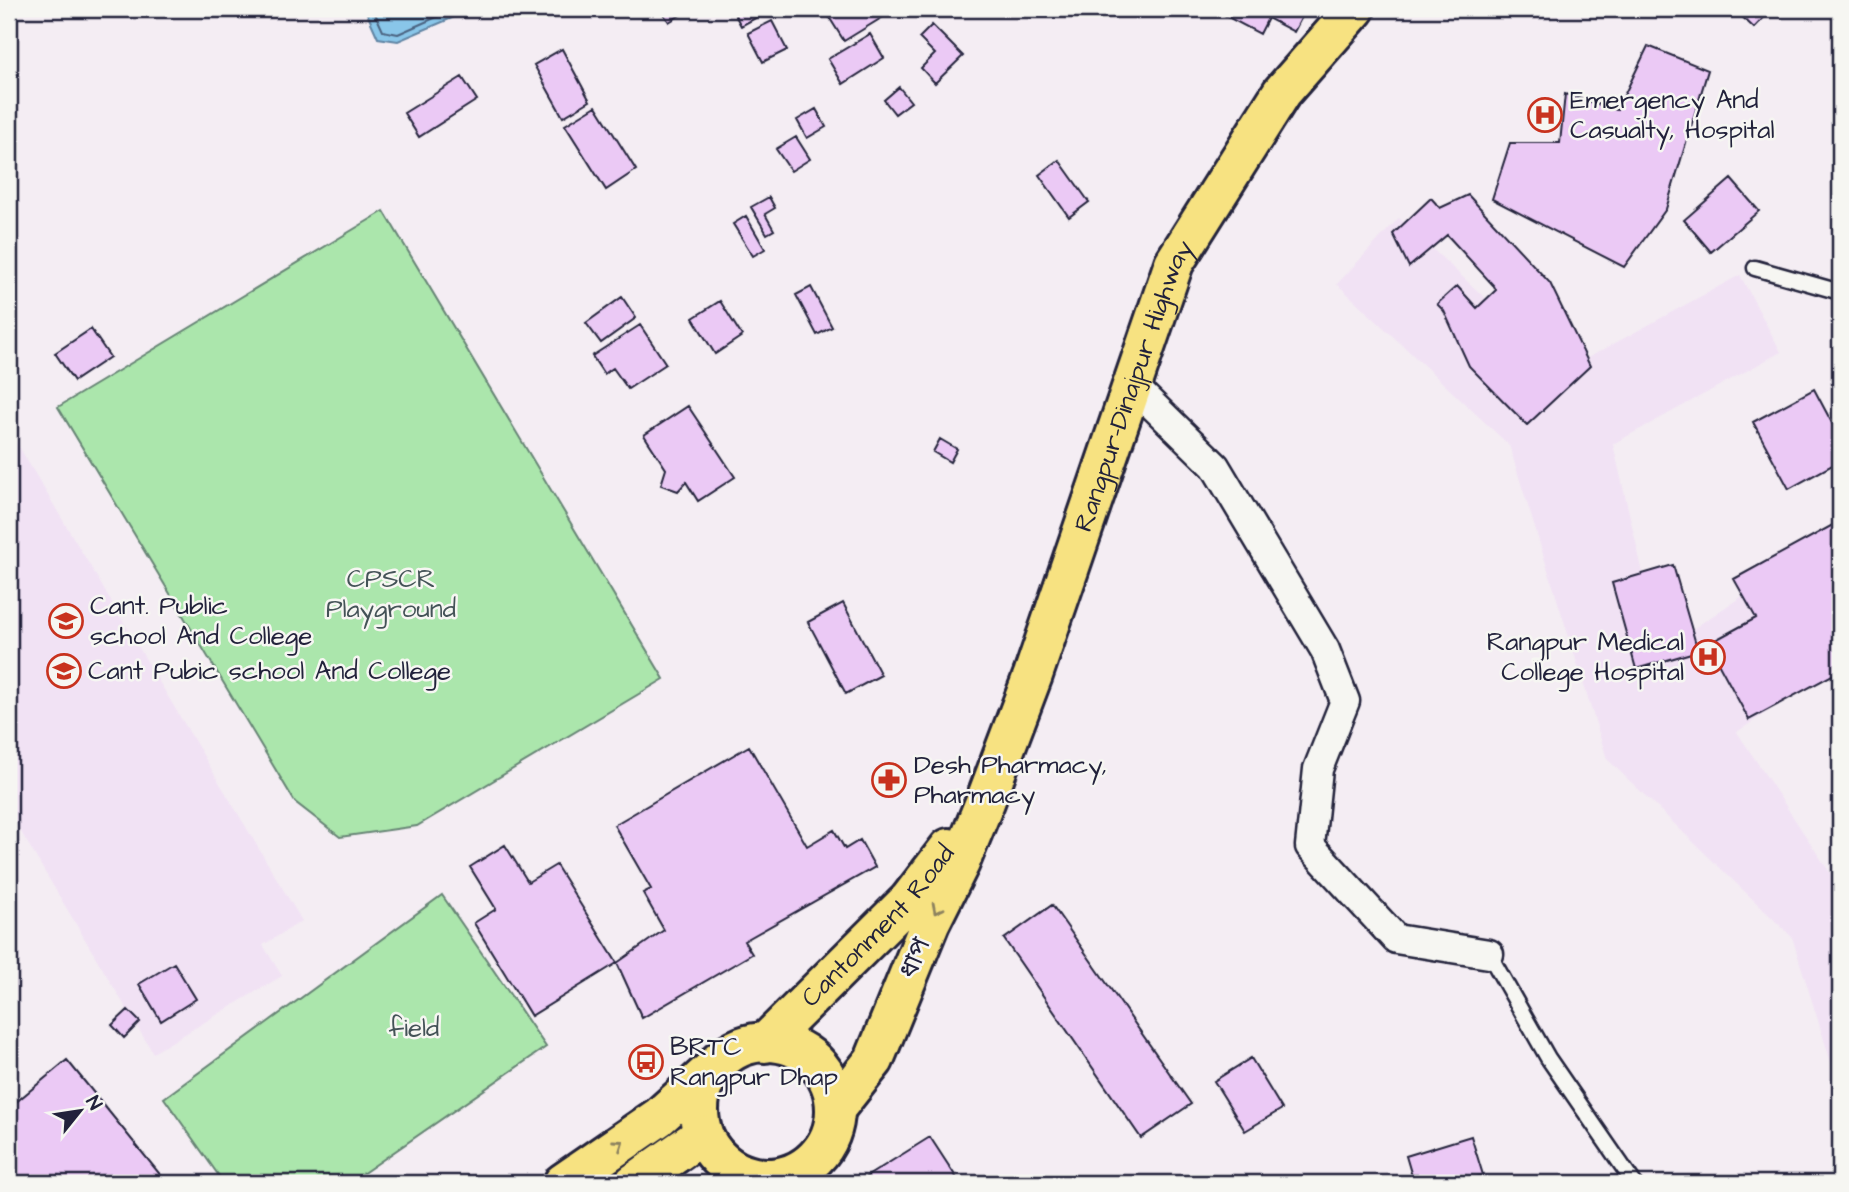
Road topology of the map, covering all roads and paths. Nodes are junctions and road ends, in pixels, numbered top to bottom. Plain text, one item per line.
1 (1355, 9) edge
2 (1755, 268) dead end
3 (1840, 292) edge
4 (1132, 385) junction
5 (985, 802) junction
6 (1489, 954) joint
7 (765, 1042) junction
8 (709, 1072) junction
9 (836, 1108) junction
10 (702, 1136) junction
11 (812, 1172) edge
12 (734, 1177) edge
13 (563, 1183) edge
14 (634, 1183) edge
15 (1634, 1183) edge

1 - 4 highway, Rangpur-Dinajpur Highway
2 - 3 lane
4 - 5 highway, Rangpur-Dinajpur Highway
4 - 6 street
5 - 7 highway, Cantonment Road
5 -> 9 highway, ধাপ
6 - 15 lane
7 - 8 highway
7 - 9 highway
8 - 10 highway
13 -> 8 highway
9 - 11 highway
10 - 12 highway
10 - 14 highway
11 - 12 highway

